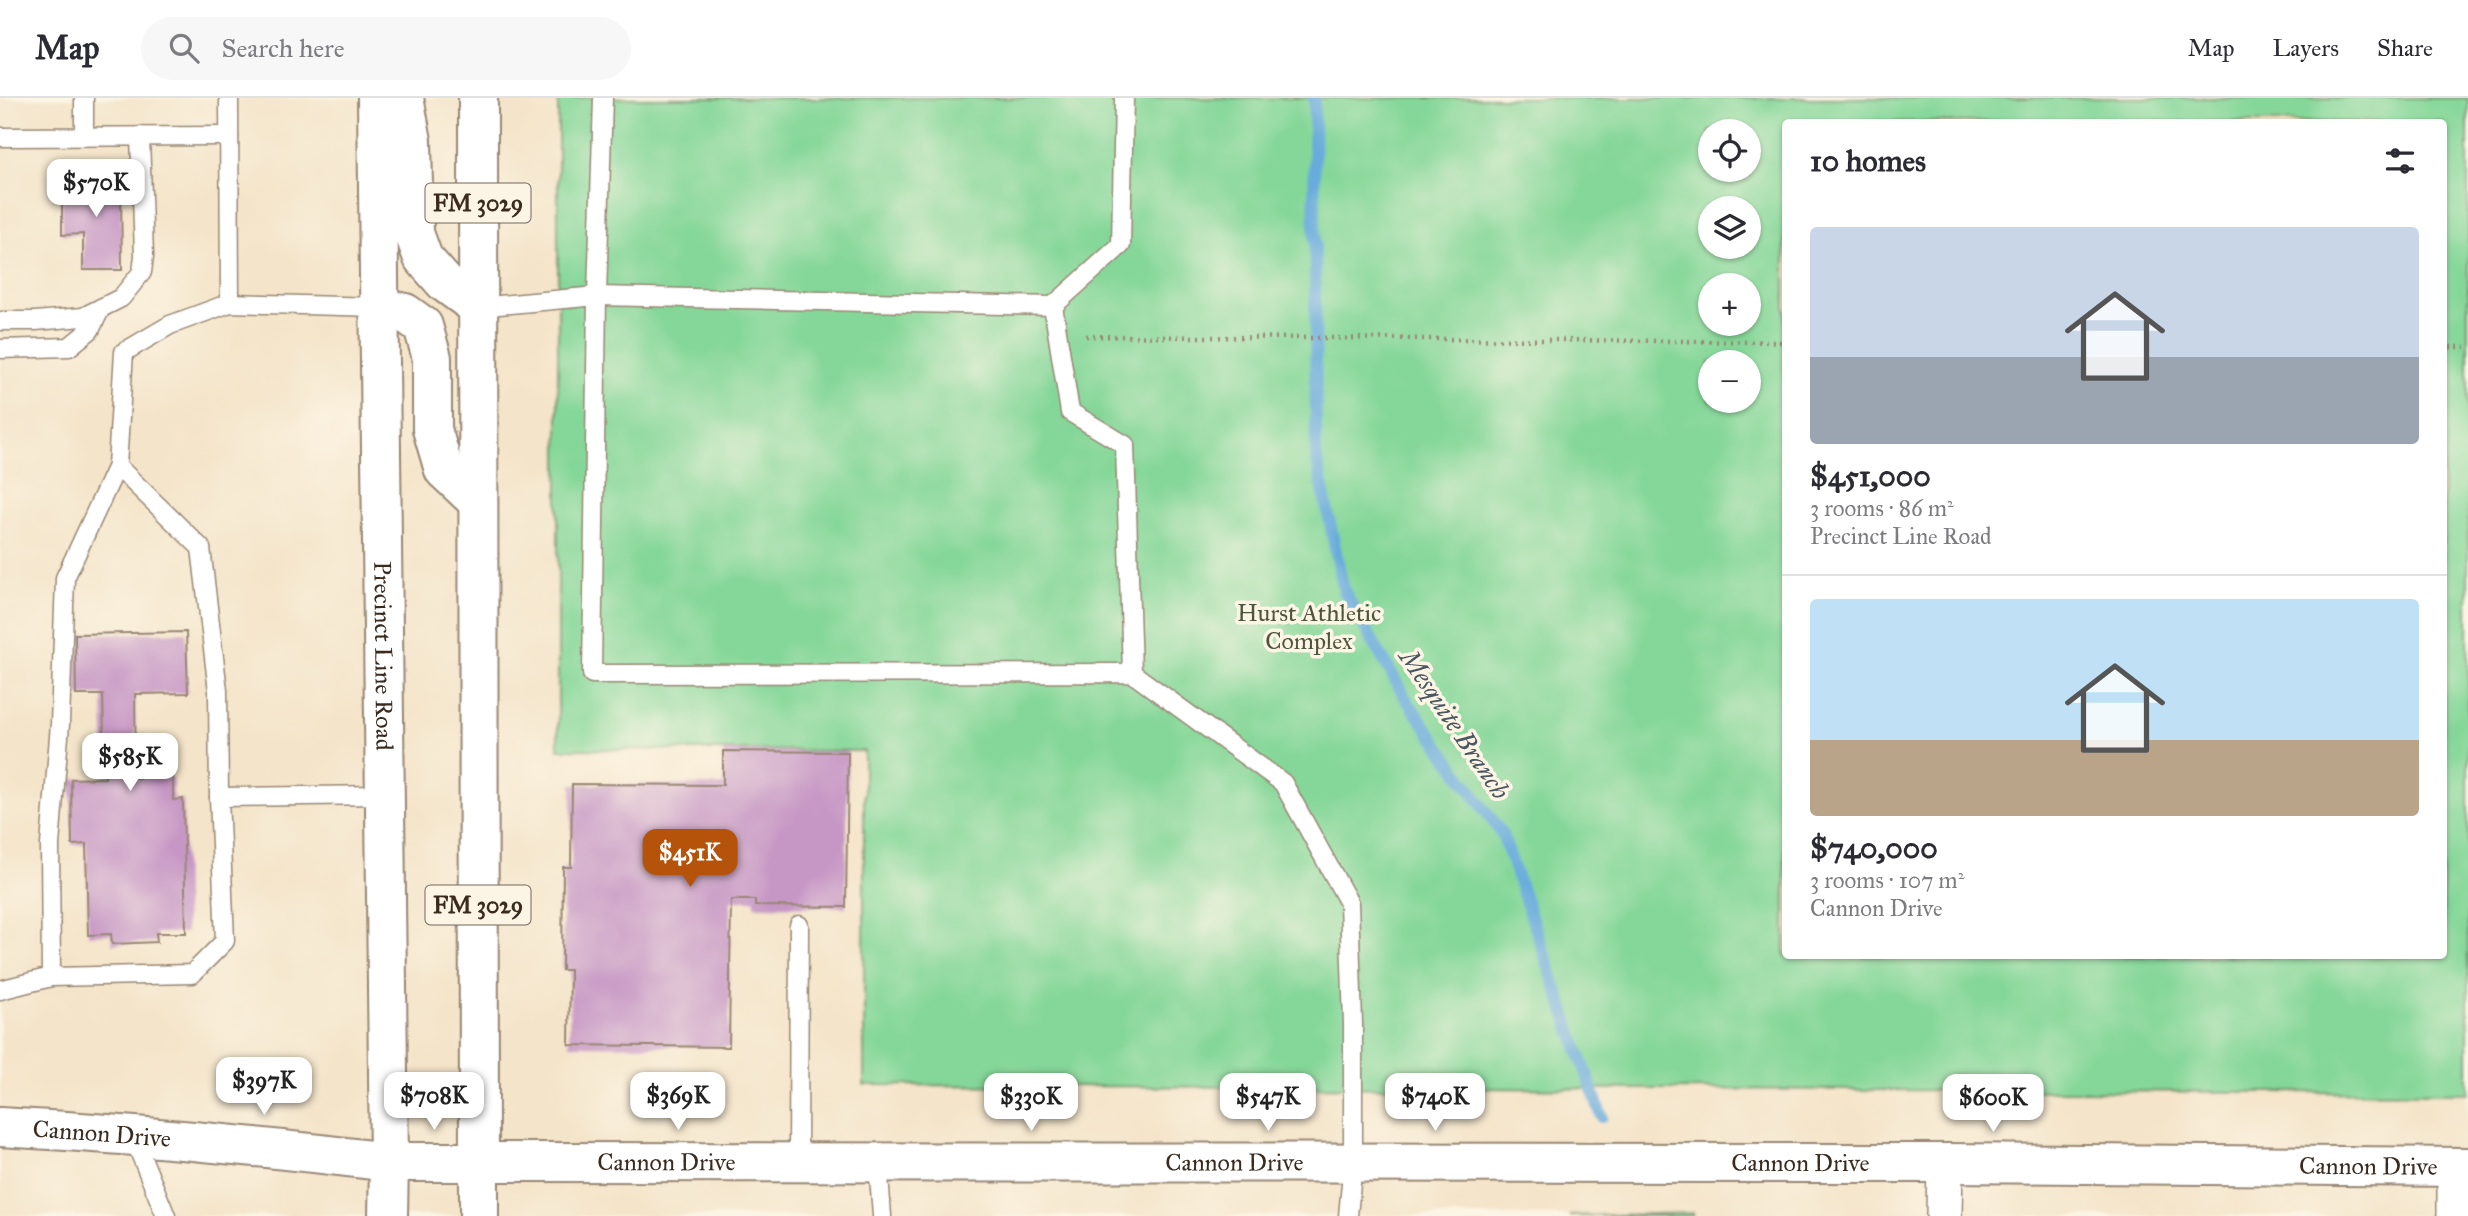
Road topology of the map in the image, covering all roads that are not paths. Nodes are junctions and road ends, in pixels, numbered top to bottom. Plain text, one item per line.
1 (84, 98) edge
2 (229, 98) edge
3 (376, 98) edge
4 (404, 98) edge
5 (478, 98) edge
6 (603, 98) edge
7 (1124, 98) edge
8 (84, 136) junction
9 (140, 136) junction
10 (229, 136) junction
11 (0, 137) edge
12 (597, 296) junction
13 (230, 303) junction
14 (379, 306) junction
15 (1054, 306) junction
16 (478, 307) junction
17 (101, 308) junction
18 (0, 321) edge
19 (0, 349) edge
20 (117, 466) junction
21 (478, 502) junction
22 (1132, 673) junction
23 (385, 795) junction
24 (219, 797) junction
25 (799, 925) dead end
26 (51, 976) junction
27 (0, 990) edge
28 (0, 1128) edge
29 (133, 1136) junction
30 (389, 1162) junction
31 (478, 1162) junction
32 (798, 1162) junction
33 (878, 1162) junction
34 (1353, 1162) junction
35 (1945, 1163) junction
36 (2461, 1166) edge
37 (166, 1216) edge
38 (388, 1216) edge
39 (479, 1216) edge
40 (882, 1216) edge
41 (1348, 1216) edge
42 (1944, 1216) edge
43 (2455, 1216) edge

1 - 8 lane
2 - 10 lane
3 - 14 main road, Precinct Line Road
4 - 16 main road
5 - 16 main road, FM 3029
6 - 12 lane
7 - 15 lane
8 - 9 lane
8 - 11 lane
9 - 10 lane
9 - 17 lane
10 - 13 lane
12 - 15 lane
12 - 16 lane
12 - 22 lane
13 - 14 lane
13 - 20 lane
14 - 21 main road
14 - 23 main road, Precinct Line Road
15 - 22 lane
16 - 21 main road, FM 3029
17 - 18 lane
17 - 19 lane
20 - 24 lane
20 - 26 lane
21 - 31 main road, FM 3029
22 - 34 lane
23 - 24 lane
23 - 30 main road, Precinct Line Road
24 - 26 lane
25 - 32 lane
26 - 27 lane
28 - 29 main road, Cannon Drive
29 - 30 main road, Cannon Drive
29 - 37 lane
30 - 31 main road, Cannon Drive
30 - 38 main road, Precinct Line Road
31 - 32 main road, Cannon Drive
31 - 39 main road, FM 3029
32 - 33 main road, Cannon Drive
33 - 34 main road, Cannon Drive
33 - 40 lane
34 - 35 main road, Cannon Drive
34 - 41 lane
35 - 36 main road, Cannon Drive
35 - 42 street
36 - 43 street

